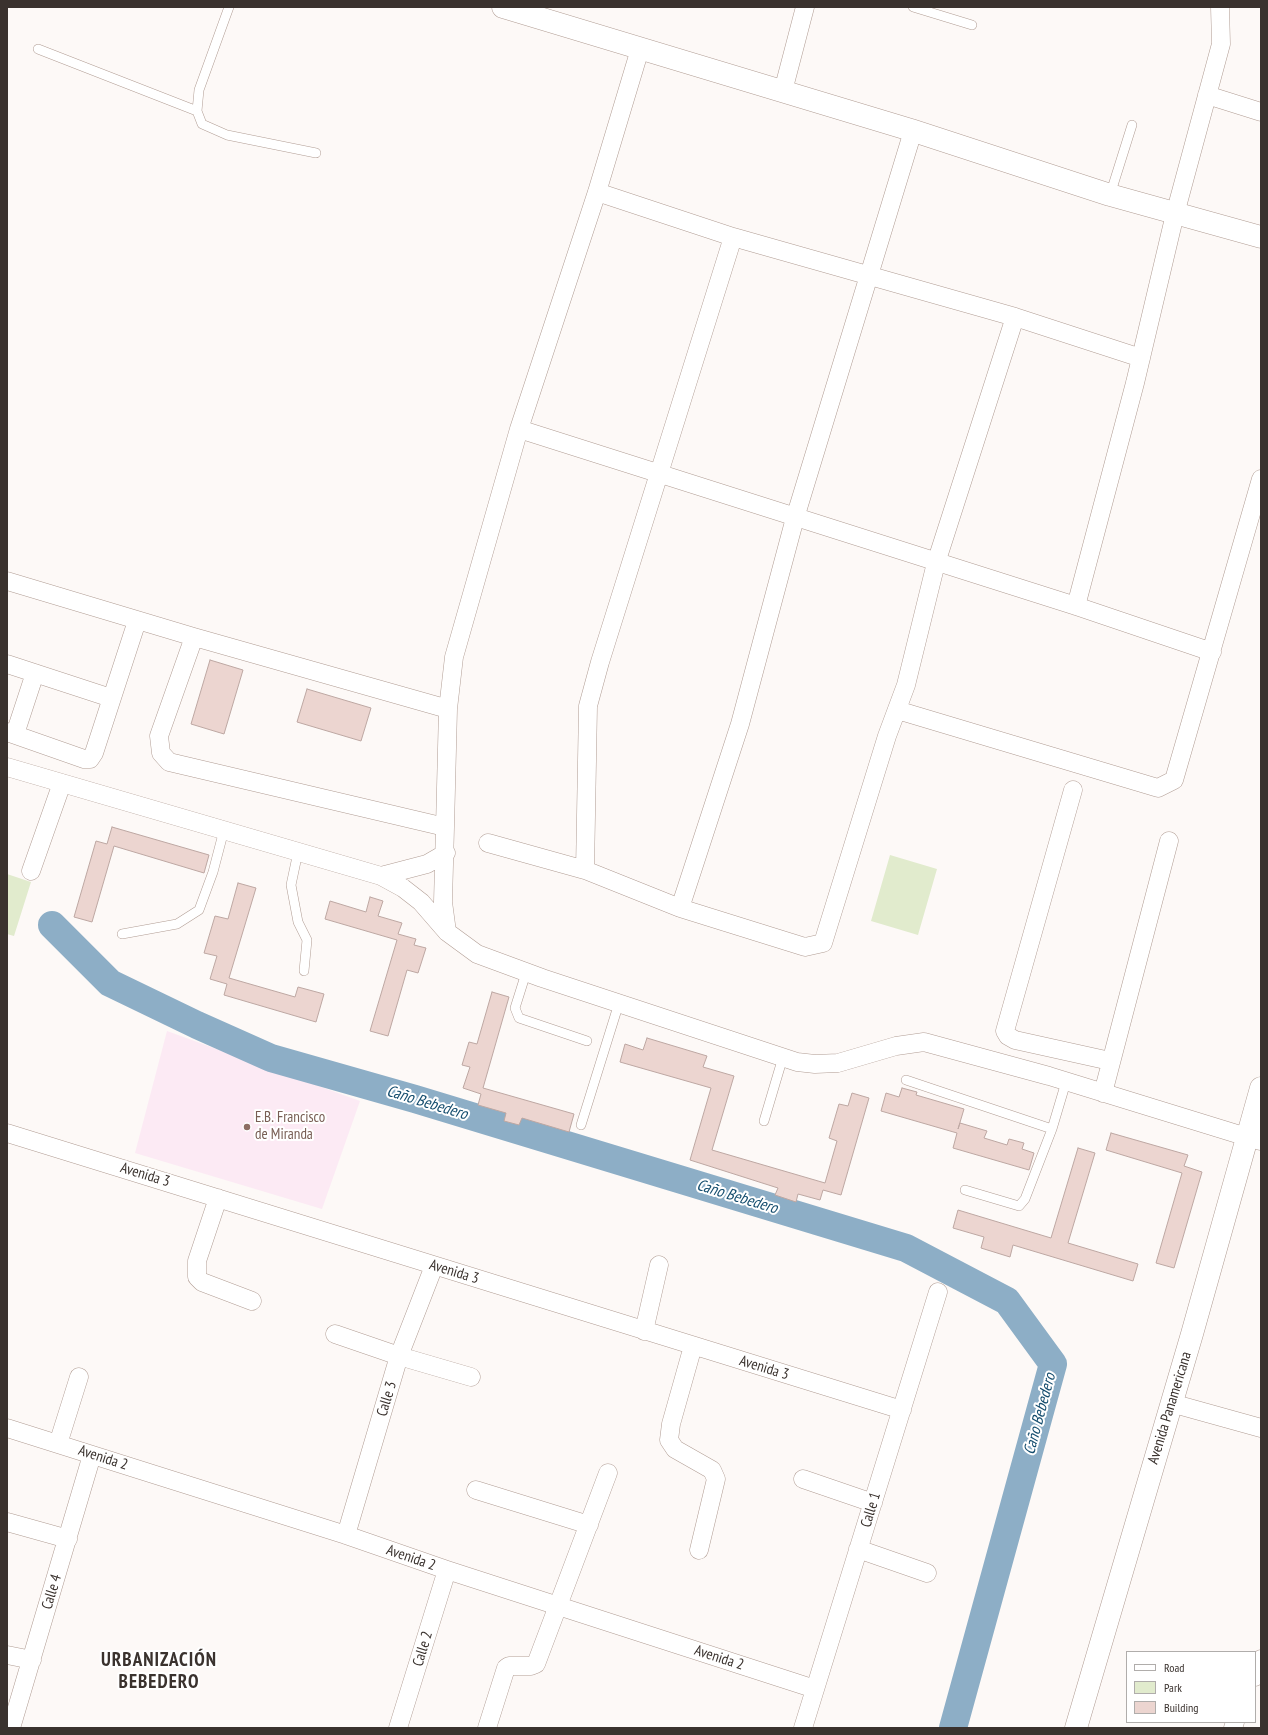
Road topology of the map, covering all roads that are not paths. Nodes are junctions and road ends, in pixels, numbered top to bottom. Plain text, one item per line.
1 (229, 7) edge
2 (503, 7) edge
3 (805, 7) edge
4 (913, 7) edge
5 (1220, 7) edge
6 (972, 25) dead end
7 (38, 48) dead end
8 (640, 49) junction
9 (782, 91) junction
10 (1207, 95) junction
11 (197, 111) junction
12 (1261, 112) edge
13 (1132, 125) dead end
14 (913, 131) junction
15 (316, 153) dead end
16 (597, 192) junction
17 (1110, 195) junction
18 (1175, 214) junction
19 (734, 237) junction
20 (1261, 237) edge
21 (869, 276) junction
22 (1015, 317) junction
23 (1141, 358) junction
24 (519, 429) junction
25 (658, 474) junction
26 (1261, 478) edge
27 (795, 518) junction
28 (936, 563) junction
29 (7, 581) edge
30 (1076, 606) junction
31 (137, 620) junction
32 (194, 637) junction
33 (1212, 652) junction
34 (7, 664) edge
35 (35, 673) junction
36 (111, 698) junction
37 (448, 709) junction
38 (897, 710) junction
39 (11, 733) edge
40 (7, 767) edge
41 (62, 783) junction
42 (1073, 790) dead end
43 (445, 827) junction
44 (224, 830) junction
45 (1168, 841) dead end
46 (488, 843) dead end
47 (298, 852) junction
48 (446, 853) junction
49 (585, 870) junction
50 (32, 871) dead end
51 (381, 876) junction
52 (680, 908) junction
53 (447, 932) junction
54 (122, 934) dead end
55 (304, 971) dead end
56 (526, 973) junction
57 (619, 1003) junction
58 (587, 1041) dead end
59 (783, 1057) junction
60 (1110, 1061) junction
61 (906, 1080) dead end
62 (1066, 1082) junction
63 (1261, 1088) edge
64 (1102, 1093) junction
65 (764, 1121) dead end
66 (581, 1125) dead end
67 (1052, 1130) junction
68 (7, 1133) edge
69 (1256, 1138) edge
70 (965, 1190) dead end
71 (218, 1198) junction
72 (659, 1265) dead end
73 (434, 1266) junction
74 (938, 1292) dead end
75 (252, 1301) dead end
76 (644, 1331) junction
77 (335, 1334) dead end
78 (693, 1346) junction
79 (399, 1356) junction
80 (79, 1377) dead end
81 (471, 1377) dead end
82 (1177, 1405) junction
83 (902, 1410) junction
84 (7, 1428) edge
85 (1261, 1428) edge
86 (58, 1444) junction
87 (92, 1455) junction
88 (608, 1473) dead end
89 (803, 1479) dead end
90 (476, 1490) dead end
91 (873, 1503) junction
92 (7, 1522) edge
93 (589, 1525) junction
94 (346, 1535) junction
95 (68, 1539) junction
96 (858, 1549) junction
97 (699, 1550) dead end
98 (448, 1570) junction
99 (927, 1573) dead end
100 (558, 1606) junction
101 (7, 1655) edge
102 (1261, 1659) edge
103 (32, 1660) junction
104 (1256, 1674) edge
105 (815, 1689) junction
106 (11, 1728) edge
107 (398, 1728) edge
108 (487, 1728) edge
109 (803, 1728) edge
110 (1076, 1728) edge
111 (1091, 1728) edge

1 - 11 lane
2 - 8 main road
3 - 9 street
4 - 6 lane
5 - 10 street
7 - 11 lane
8 - 9 main road
8 - 16 street
9 - 14 main road
10 - 12 street
10 - 18 street
11 - 15 lane
13 - 17 lane
14 - 17 main road
14 - 21 street
16 - 19 street
16 - 24 street
17 - 18 main road
18 - 20 main road
18 - 23 street
19 - 21 street
19 - 25 street
21 - 22 street
21 - 27 street
22 - 23 street
22 - 28 street
23 - 30 street
24 - 25 street
24 - 37 street
25 - 27 street
25 - 49 street
26 - 33 street
27 - 28 street
27 - 52 street
28 - 30 street
28 - 38 street
29 - 31 street
30 - 33 street
31 - 32 street
31 - 36 street
32 - 37 street
32 - 43 street
33 - 38 street
34 - 35 street
35 - 36 street
35 - 39 street
36 - 39 street
37 - 43 street
38 - 52 street
40 - 41 street
41 - 44 street
41 - 50 street
42 - 60 street
43 - 48 street
44 - 47 street
44 - 54 lane
45 - 60 street
46 - 49 street
47 - 51 street
47 - 55 lane
48 - 51 street
48 - 53 street
49 - 52 street
51 - 53 street
53 - 56 street
56 - 57 street
56 - 58 lane
57 - 59 street
57 - 66 lane
59 - 62 street
59 - 65 lane
60 - 64 street
61 - 67 lane
62 - 64 street
62 - 67 lane
63 - 69 main road, Avenida Panamericana
64 - 69 street
67 - 70 lane
68 - 71 street, Avenida 3
69 - 82 main road, Avenida Panamericana
71 - 73 street, Avenida 3
71 - 75 street
72 - 76 street
73 - 76 street, Avenida 3
73 - 79 street, Calle 3
74 - 83 street, Calle 1
76 - 78 street, Avenida 3
77 - 79 street
78 - 83 street, Avenida 3
78 - 97 street
79 - 81 street
79 - 94 street, Calle 3
80 - 86 street
82 - 85 street
82 - 110 main road, Avenida Panamericana
82 - 111 main road, Avenida Panamericana
83 - 91 street, Calle 1
84 - 86 street, Avenida 2
86 - 87 street, Avenida 2
87 - 94 street, Avenida 2
87 - 95 street, Calle 4
88 - 93 street
89 - 91 street
90 - 93 street
91 - 96 street, Calle 1
92 - 95 street
93 - 100 street
94 - 98 street, Avenida 2
95 - 103 street, Calle 4
96 - 99 street
96 - 105 street, Calle 1
98 - 100 street, Avenida 2
98 - 107 street, Calle 2
100 - 105 street, Avenida 2
100 - 108 street
101 - 103 street
102 - 104 street
103 - 106 street, Calle 4
105 - 109 street, Calle 1

